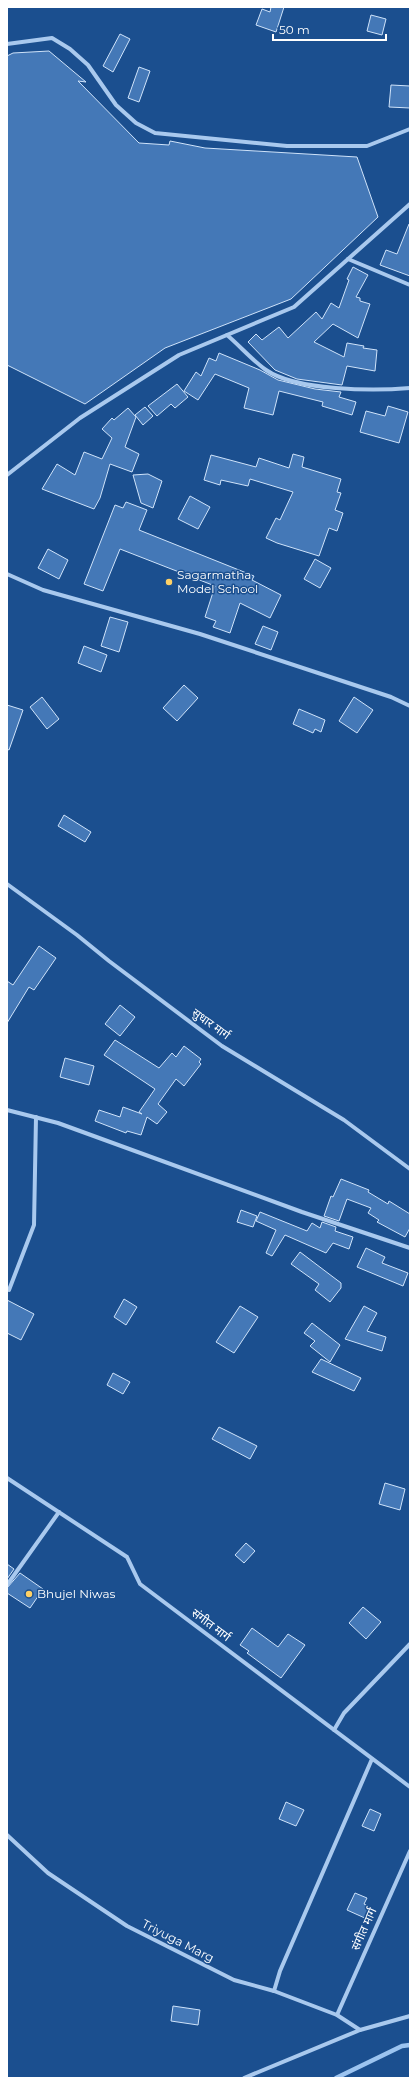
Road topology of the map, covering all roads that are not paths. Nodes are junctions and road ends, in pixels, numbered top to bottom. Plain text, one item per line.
1 (7, 44) edge
2 (410, 129) edge
3 (410, 204) edge
4 (348, 259) junction
5 (410, 285) edge
6 (227, 335) junction
7 (410, 388) edge
8 (7, 475) edge
9 (7, 574) edge
10 (410, 706) edge
11 (7, 884) edge
12 (7, 1110) edge
13 (36, 1117) junction
14 (410, 1169) edge
15 (410, 1248) edge
16 (9, 1290) dead end
17 (7, 1478) edge
18 (59, 1512) junction
19 (7, 1585) edge
20 (410, 1644) edge
21 (334, 1730) junction
22 (372, 1759) junction
23 (410, 1787) edge
24 (7, 1835) edge
25 (410, 1851) edge
26 (274, 1991) junction
27 (337, 2015) junction
28 (410, 2016) edge
29 (360, 2030) junction
30 (244, 2078) edge

1 - 2 street
3 - 4 street
4 - 5 street
4 - 6 street
6 - 7 street
6 - 8 street
9 - 10 street
11 - 14 street, सुधार मार्ग
12 - 13 street
13 - 15 street
13 - 16 street
17 - 18 street, संगीत मार्ग
18 - 19 street
18 - 21 street, संगीत मार्ग
20 - 21 street
21 - 22 street, संगीत मार्ग
22 - 23 street, संगीत मार्ग
22 - 26 street
24 - 26 street, Triyuga Marg
25 - 27 street, संगीत मार्ग
26 - 27 street, Triyuga Marg
27 - 29 street, Triyuga Marg
28 - 29 street
29 - 30 street

